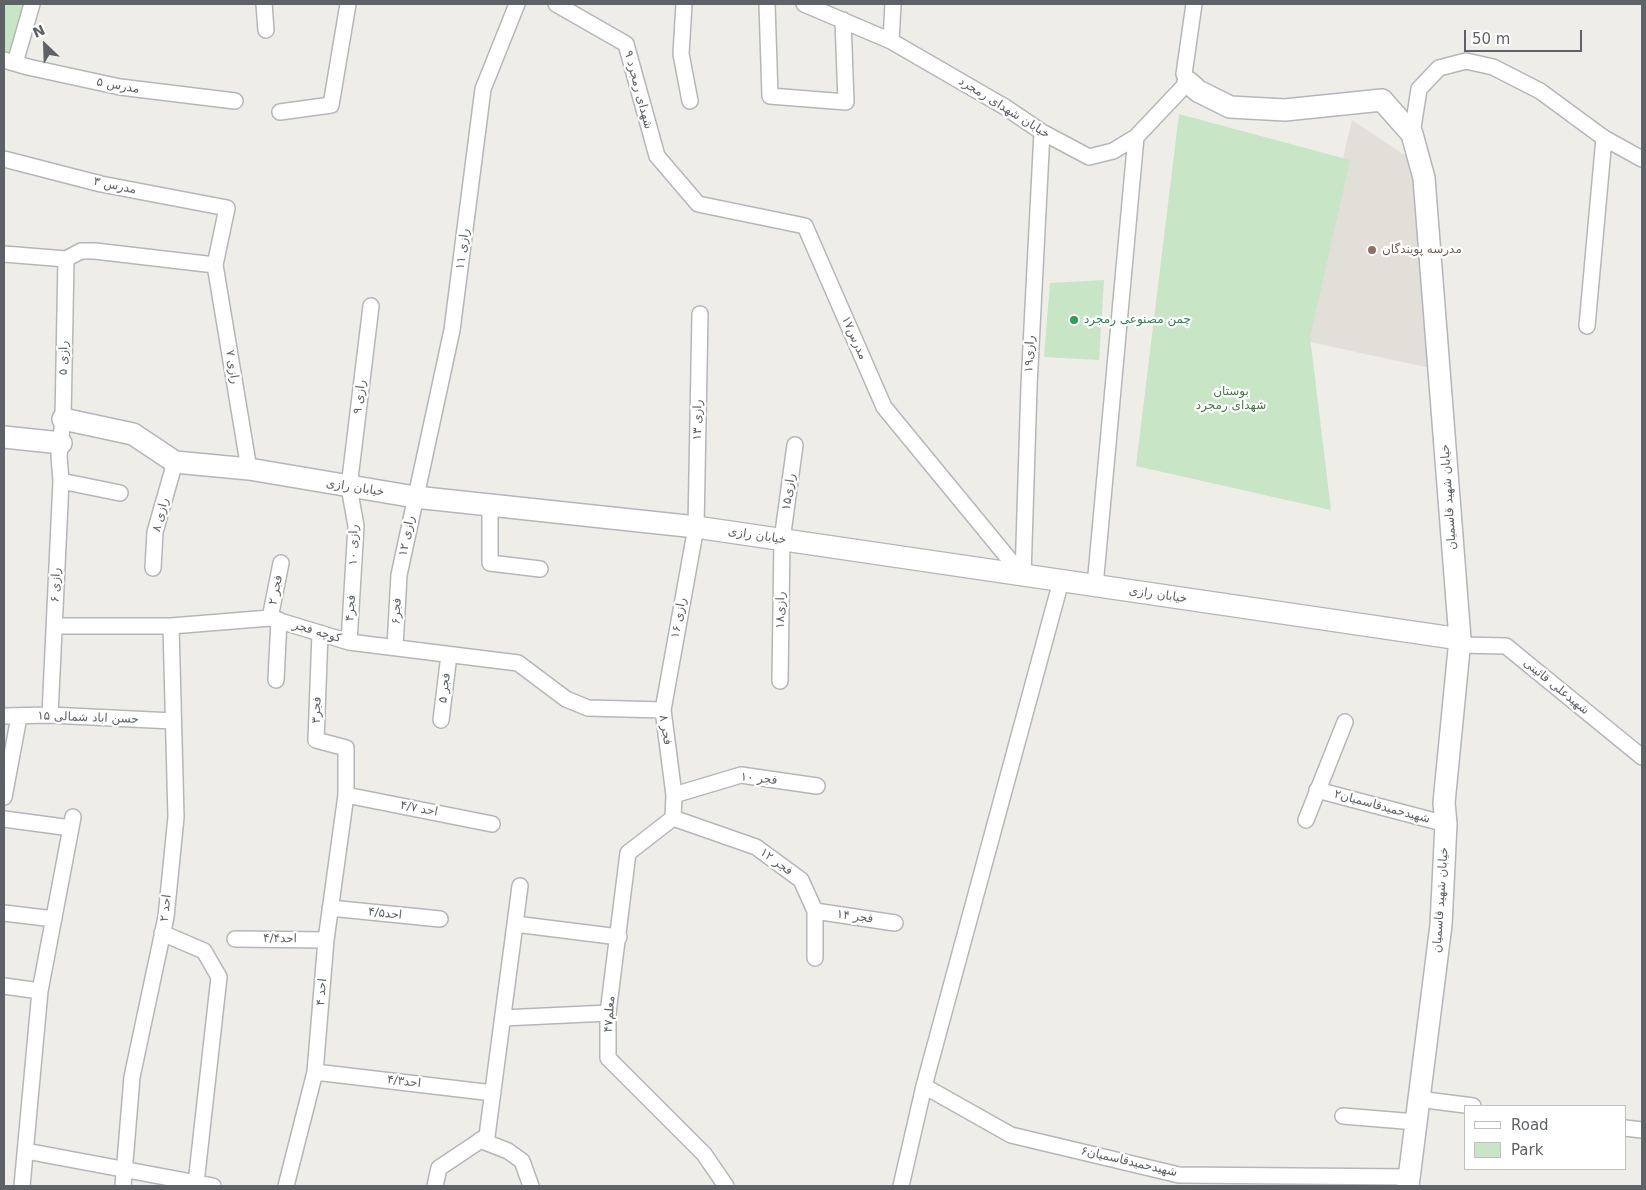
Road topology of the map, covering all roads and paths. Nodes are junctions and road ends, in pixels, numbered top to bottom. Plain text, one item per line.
1 (32, 4) edge
2 (264, 4) edge
3 (348, 4) edge
4 (517, 4) edge
5 (556, 4) edge
6 (684, 4) edge
7 (767, 4) edge
8 (804, 4) edge
9 (893, 4) edge
10 (1194, 4) edge
11 (843, 20) junction
12 (266, 30) dead end
13 (891, 40) junction
14 (9, 62) edge
15 (1188, 82) junction
16 (235, 101) dead end
17 (690, 101) dead end
18 (280, 112) dead end
19 (1042, 132) junction
20 (1412, 134) junction
21 (1136, 137) junction
22 (1604, 138) junction
23 (657, 156) joint
24 (4, 159) edge
25 (1642, 159) edge
26 (4, 254) edge
27 (66, 259) junction
28 (215, 265) junction
29 (371, 306) dead end
30 (700, 314) dead end
31 (1586, 326) dead end
32 (63, 419) junction
33 (4, 437) edge
34 (795, 445) dead end
35 (60, 449) junction
36 (174, 462) junction
37 (249, 469) junction
38 (61, 481) junction
39 (350, 487) junction
40 (120, 494) dead end
41 (415, 497) junction
42 (490, 506) junction
43 (696, 526) junction
44 (782, 540) junction
45 (281, 563) dead end
46 (153, 568) dead end
47 (540, 569) dead end
48 (354, 573) joint
49 (399, 575) joint
50 (1023, 576) junction
51 (1061, 581) junction
52 (1095, 586) junction
53 (274, 619) junction
54 (55, 626) junction
55 (171, 626) junction
56 (320, 633) junction
57 (349, 642) junction
58 (1459, 642) junction
59 (395, 648) junction
60 (449, 655) junction
61 (276, 680) dead end
62 (780, 681) dead end
63 (566, 699) joint
64 (663, 710) junction
65 (4, 715) edge
66 (50, 715) junction
67 (19, 717) junction
68 (441, 720) dead end
69 (173, 721) junction
70 (1345, 722) dead end
71 (1642, 757) edge
72 (817, 786) dead end
73 (1317, 790) junction
74 (346, 795) junction
75 (674, 795) junction
76 (4, 798) edge
77 (673, 818) junction
78 (4, 819) edge
79 (1306, 820) dead end
80 (492, 824) dead end
81 (1446, 824) junction
82 (520, 886) dead end
83 (330, 908) junction
84 (815, 912) junction
85 (4, 913) edge
86 (54, 919) junction
87 (440, 920) dead end
88 (895, 923) dead end
89 (515, 924) junction
90 (162, 933) junction
91 (619, 937) junction
92 (234, 939) dead end
93 (326, 940) junction
94 (815, 958) dead end
95 (4, 986) edge
96 (40, 991) junction
97 (608, 1013) junction
98 (503, 1018) junction
99 (315, 1072) junction
100 (924, 1086) junction
101 (493, 1092) junction
102 (1418, 1098) junction
103 (1466, 1105) edge
104 (1343, 1116) dead end
105 (1416, 1122) junction
106 (1626, 1128) edge
107 (1642, 1130) edge
108 (480, 1140) junction
109 (26, 1151) junction
110 (124, 1168) junction
111 (1408, 1182) edge
112 (196, 1183) junction
113 (22, 1186) edge
114 (123, 1186) edge
115 (213, 1186) edge
116 (286, 1186) edge
117 (435, 1186) edge
118 (531, 1186) edge
119 (726, 1186) edge
120 (901, 1186) edge

1 - 14 street
2 - 12 street
3 - 18 street
4 - 41 street, رازی ۱۱
5 - 23 street, شهدای رمجرد ۹
6 - 17 street
7 - 11 street
8 - 11 street, خیابان شهدای رمجرد
9 - 13 street
10 - 15 street
11 - 13 street, خیابان شهدای رمجرد
13 - 19 street, خیابان شهدای رمجرد
14 - 16 street, مدرس ۵
15 - 20 street, خیابان شهید قاسمیان
15 - 21 street, خیابان شهدای رمجرد
19 - 21 street, خیابان شهدای رمجرد
19 - 50 street, رازی۱۹
20 - 22 street
20 - 58 street, خیابان شهید قاسمیان
21 - 52 street
22 - 25 street
22 - 31 street
23 - 50 street, مدرس۱۷
24 - 28 street, مدرس ۳
26 - 27 street
27 - 28 street
27 - 32 street, رازی ۵
28 - 37 street, رازی ۷
29 - 39 street, رازی ۹
30 - 43 street, رازی ۱۳
32 - 35 street, رازی ۵
32 - 36 street, خیابان رازی
33 - 35 street
34 - 44 street, رازی۱۵
35 - 38 street, رازی ۶
36 - 37 street, خیابان رازی
36 - 46 street, رازی ۸
37 - 39 street, خیابان رازی
38 - 40 street
38 - 54 street, رازی ۶
39 - 41 street, خیابان رازی
39 - 48 street, رازی ۱۰
41 - 42 street, خیابان رازی
41 - 49 street, رازی ۱۲
42 - 43 street, خیابان رازی
42 - 47 street
43 - 44 street, خیابان رازی
43 - 64 street, رازی ۱۶
44 - 50 street, خیابان رازی
44 - 62 street, رازی۱۸
45 - 53 street, فجر ۲
48 - 57 street, فجر۴
49 - 59 street, فجر۶
50 - 51 street, خیابان رازی
51 - 52 street, خیابان رازی
51 - 100 street
52 - 58 street, خیابان رازی
53 - 55 street, کوچه فجر
53 - 56 street, کوچه فجر
53 - 61 street, فجر ۲
54 - 55 street, کوچه فجر
54 - 66 street, رازی ۶
55 - 69 street, احد ۲
56 - 57 street, کوچه فجر
56 - 74 street, فجر۳
57 - 59 street, کوچه فجر
58 - 71 street, شهیدعلی قائینی
58 - 81 street, خیابان شهید قاسمیان
59 - 60 street, کوچه فجر
60 - 63 street, کوچه فجر
60 - 68 street, فجر ۵
63 - 64 street, فجر ۸
64 - 75 street, فجر ۸
65 - 67 street, حسن اباد شمالی ۱۵
66 - 67 street, حسن اباد شمالی ۱۵
66 - 69 street, حسن اباد شمالی ۱۵
67 - 76 street
69 - 90 street, احد ۲
70 - 73 street, شهیدحمیدقاسمیان۲
72 - 75 street, فجر ۱۰
73 - 79 street, شهیدحمیدقاسمیان۲
73 - 81 street, شهیدحمیدقاسمیان۲
74 - 80 street, احد ۴/۷
74 - 83 street, احد ۴
75 - 77 street, فجر ۸
77 - 84 street, فجر ۱۲
77 - 91 street, معلم۴۷
78 - 86 street
81 - 102 street, خیابان شهید قاسمیان
82 - 89 street
83 - 87 street, احد۴/۵
83 - 93 street, احد ۴
84 - 88 street, فجر ۱۴
84 - 94 street, فجر ۱۲
85 - 86 street
86 - 96 street
89 - 91 street
89 - 98 street
90 - 110 street, احد ۲
90 - 112 street
91 - 97 street, معلم۴۷
92 - 93 street, احد۴/۴
93 - 99 street, احد ۴
95 - 96 street
96 - 109 street
97 - 98 street
97 - 119 street, معلم۴۷
98 - 101 street
99 - 101 street, احد۴/۳
99 - 116 street, احد ۴
100 - 111 street, شهیدحمیدقاسمیان۶
100 - 120 street
101 - 108 street
102 - 103 street
102 - 105 street, خیابان شهید قاسمیان
104 - 105 street
105 - 111 street, خیابان شهید قاسمیان
106 - 107 street
108 - 117 street
108 - 118 street
109 - 110 street
109 - 113 street
110 - 112 street
110 - 114 street, احد ۲
112 - 115 street

